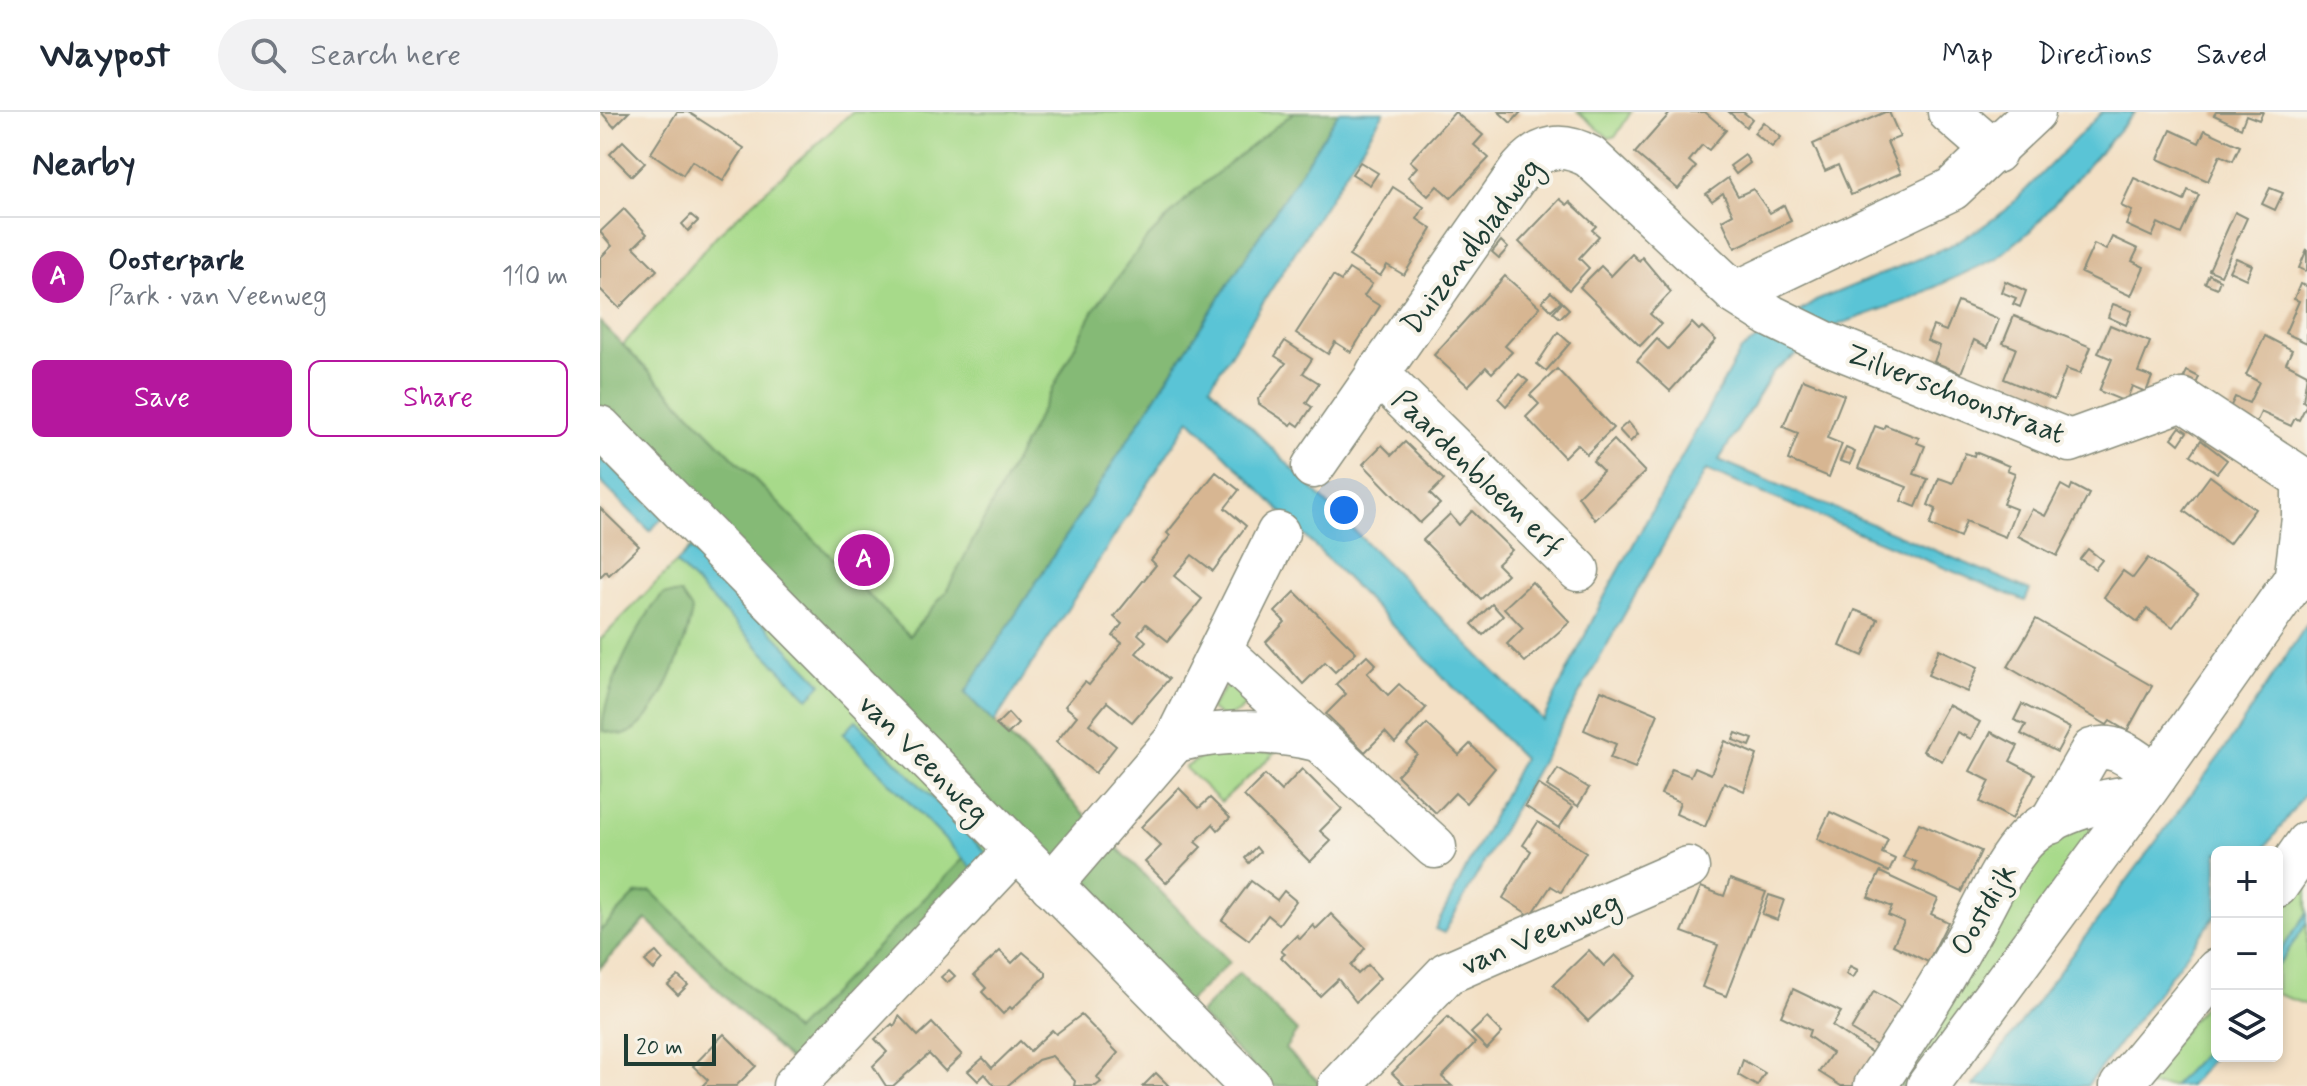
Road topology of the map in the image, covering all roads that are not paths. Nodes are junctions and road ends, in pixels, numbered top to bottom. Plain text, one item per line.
1 (1949, 112) edge
2 (2034, 112) edge
3 (1995, 152) junction
4 (1735, 293) junction
5 (1771, 316) joint
6 (1377, 373) junction
7 (600, 427) edge
8 (1313, 467) dead end
9 (2305, 475) edge
10 (1278, 533) dead end
11 (1578, 570) dead end
12 (2301, 572) edge
13 (1221, 650) junction
14 (1317, 740) junction
15 (1175, 741) junction
16 (2149, 786) junction
17 (2050, 823) junction
18 (2307, 843) edge
19 (1435, 847) dead end
20 (1016, 850) junction
21 (1688, 868) dead end
22 (2283, 877) edge
23 (1051, 885) junction
24 (2211, 977) edge
25 (794, 1086) edge
26 (1250, 1086) edge
27 (1339, 1086) edge
28 (1875, 1086) edge
29 (1928, 1086) edge
30 (2121, 1086) edge

1 - 3 street
2 - 3 street
3 - 4 street
4 - 5 street, Duizendbladweg
4 - 6 street, Duizendbladweg
5 - 9 street, Zilverschoonstraat
6 - 8 street, Duizendbladweg
6 - 11 street, Paardenbloem erf
7 - 20 street, van Veenweg
9 - 12 street, Zilverschoonstraat
10 - 13 street
12 - 16 street, Oostdijk
13 - 14 street
13 - 15 street
14 - 15 street
14 - 19 street
15 - 23 street
16 - 17 street, Oostdijk
16 - 17 street
16 - 29 street, Oostdijk
17 - 28 street, Oostdijk
18 - 22 street
20 - 23 street, van Veenweg
20 - 25 street
21 - 27 street, van Veenweg
23 - 26 street, van Veenweg
24 - 30 street

